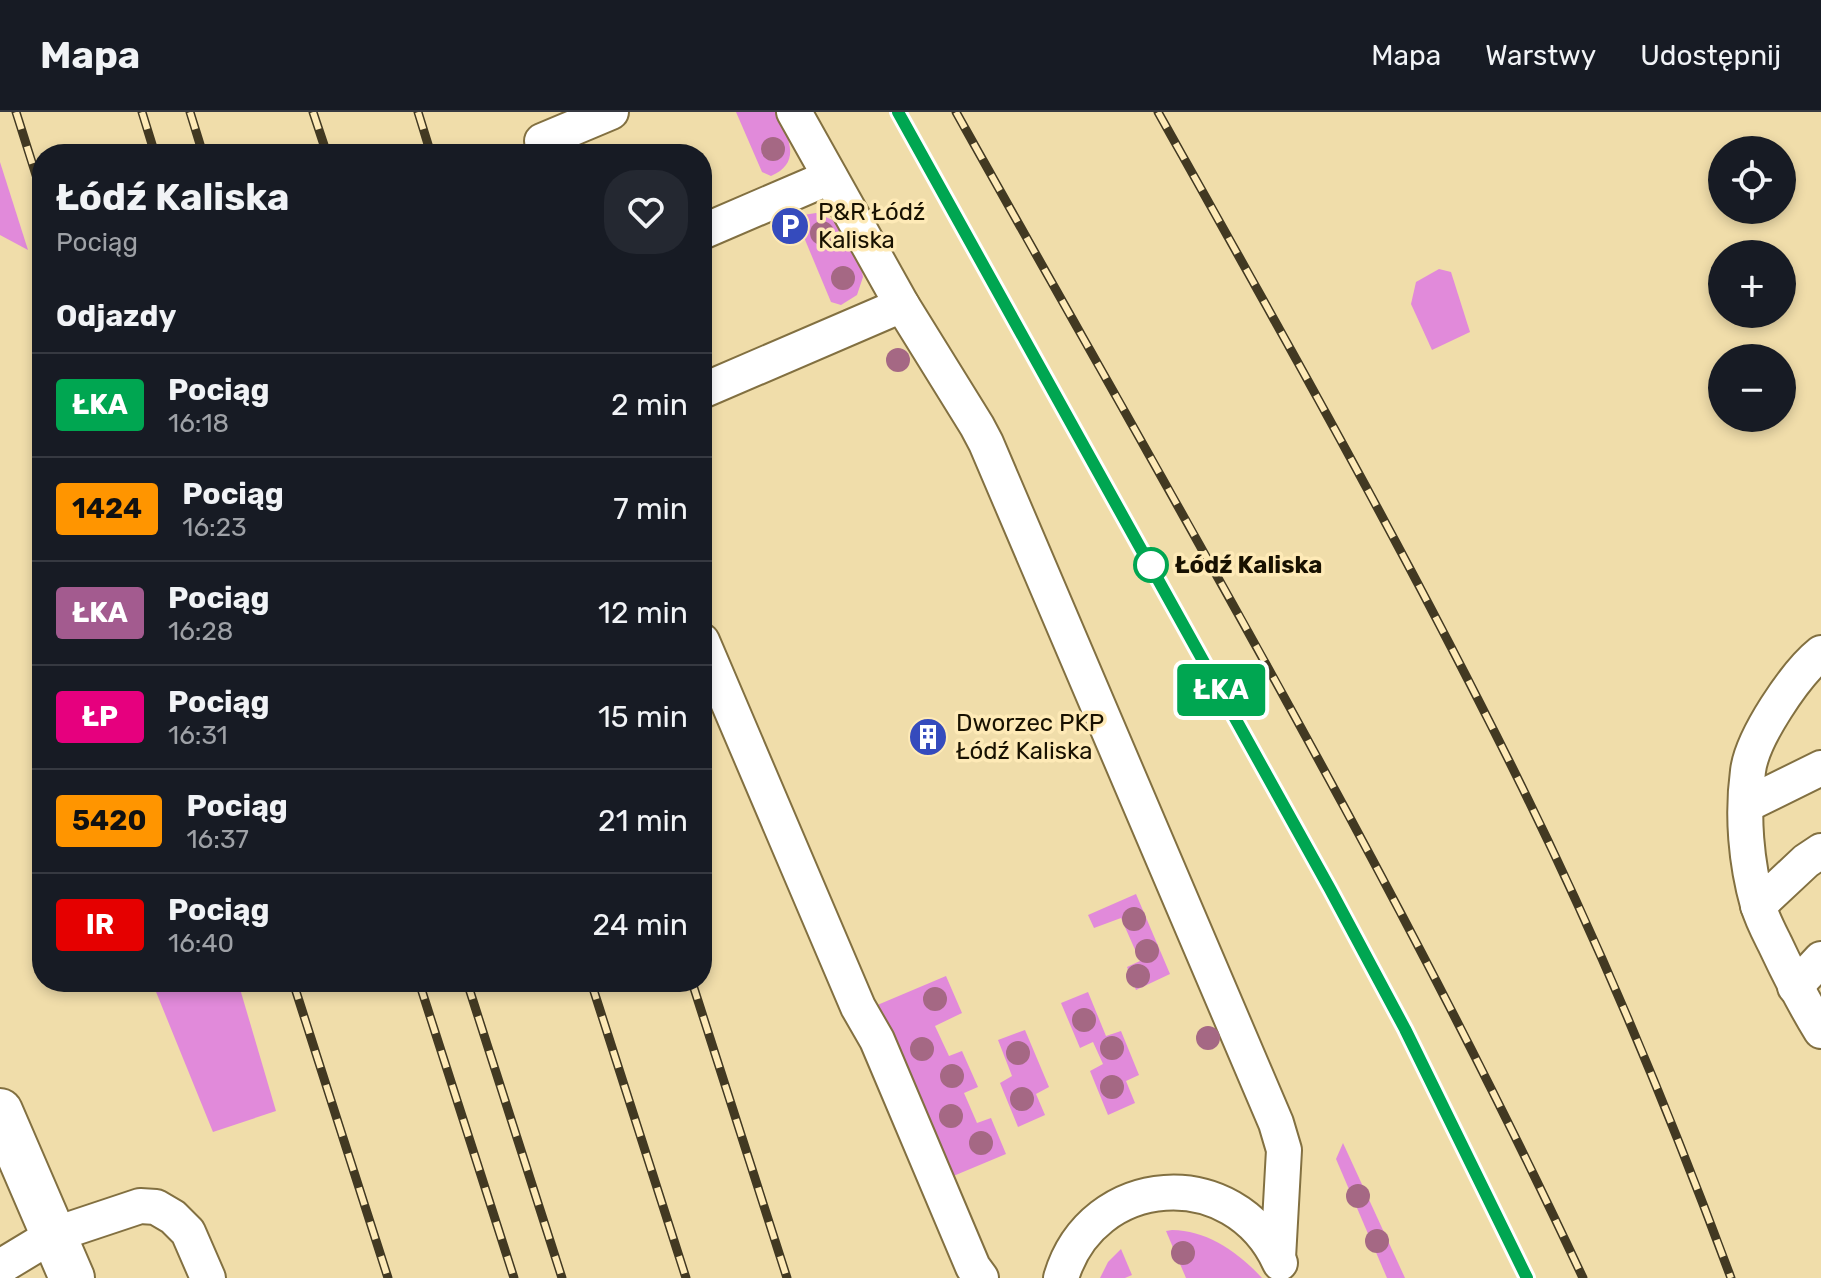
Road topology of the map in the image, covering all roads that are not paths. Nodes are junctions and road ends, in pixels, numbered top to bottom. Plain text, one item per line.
1 (611, 112) edge
2 (794, 112) edge
3 (541, 136) edge
4 (830, 177) junction
5 (712, 228) edge
6 (902, 305) junction
7 (712, 387) edge
8 (1821, 653) edge
9 (712, 664) edge
10 (1821, 768) edge
11 (1746, 805) junction
12 (1821, 851) edge
13 (1758, 906) junction
14 (1821, 959) edge
15 (1795, 987) junction
16 (1821, 1031) edge
17 (0, 1111) edge
18 (53, 1235) junction
19 (0, 1241) edge
20 (0, 1267) edge
21 (1282, 1268) edge
22 (72, 1278) edge
23 (208, 1278) edge
24 (981, 1278) edge
25 (1061, 1278) edge

1 - 3 lane
2 - 4 lane
4 - 5 lane
4 - 6 lane
6 - 7 lane
6 - 21 lane
8 - 11 lane
9 - 24 lane
10 - 11 lane
11 - 13 lane
12 - 13 lane
13 - 15 lane
14 - 15 lane
15 - 16 lane
17 - 18 street
18 - 19 lane
18 - 20 lane
18 - 22 street
18 - 23 lane
21 - 25 lane

